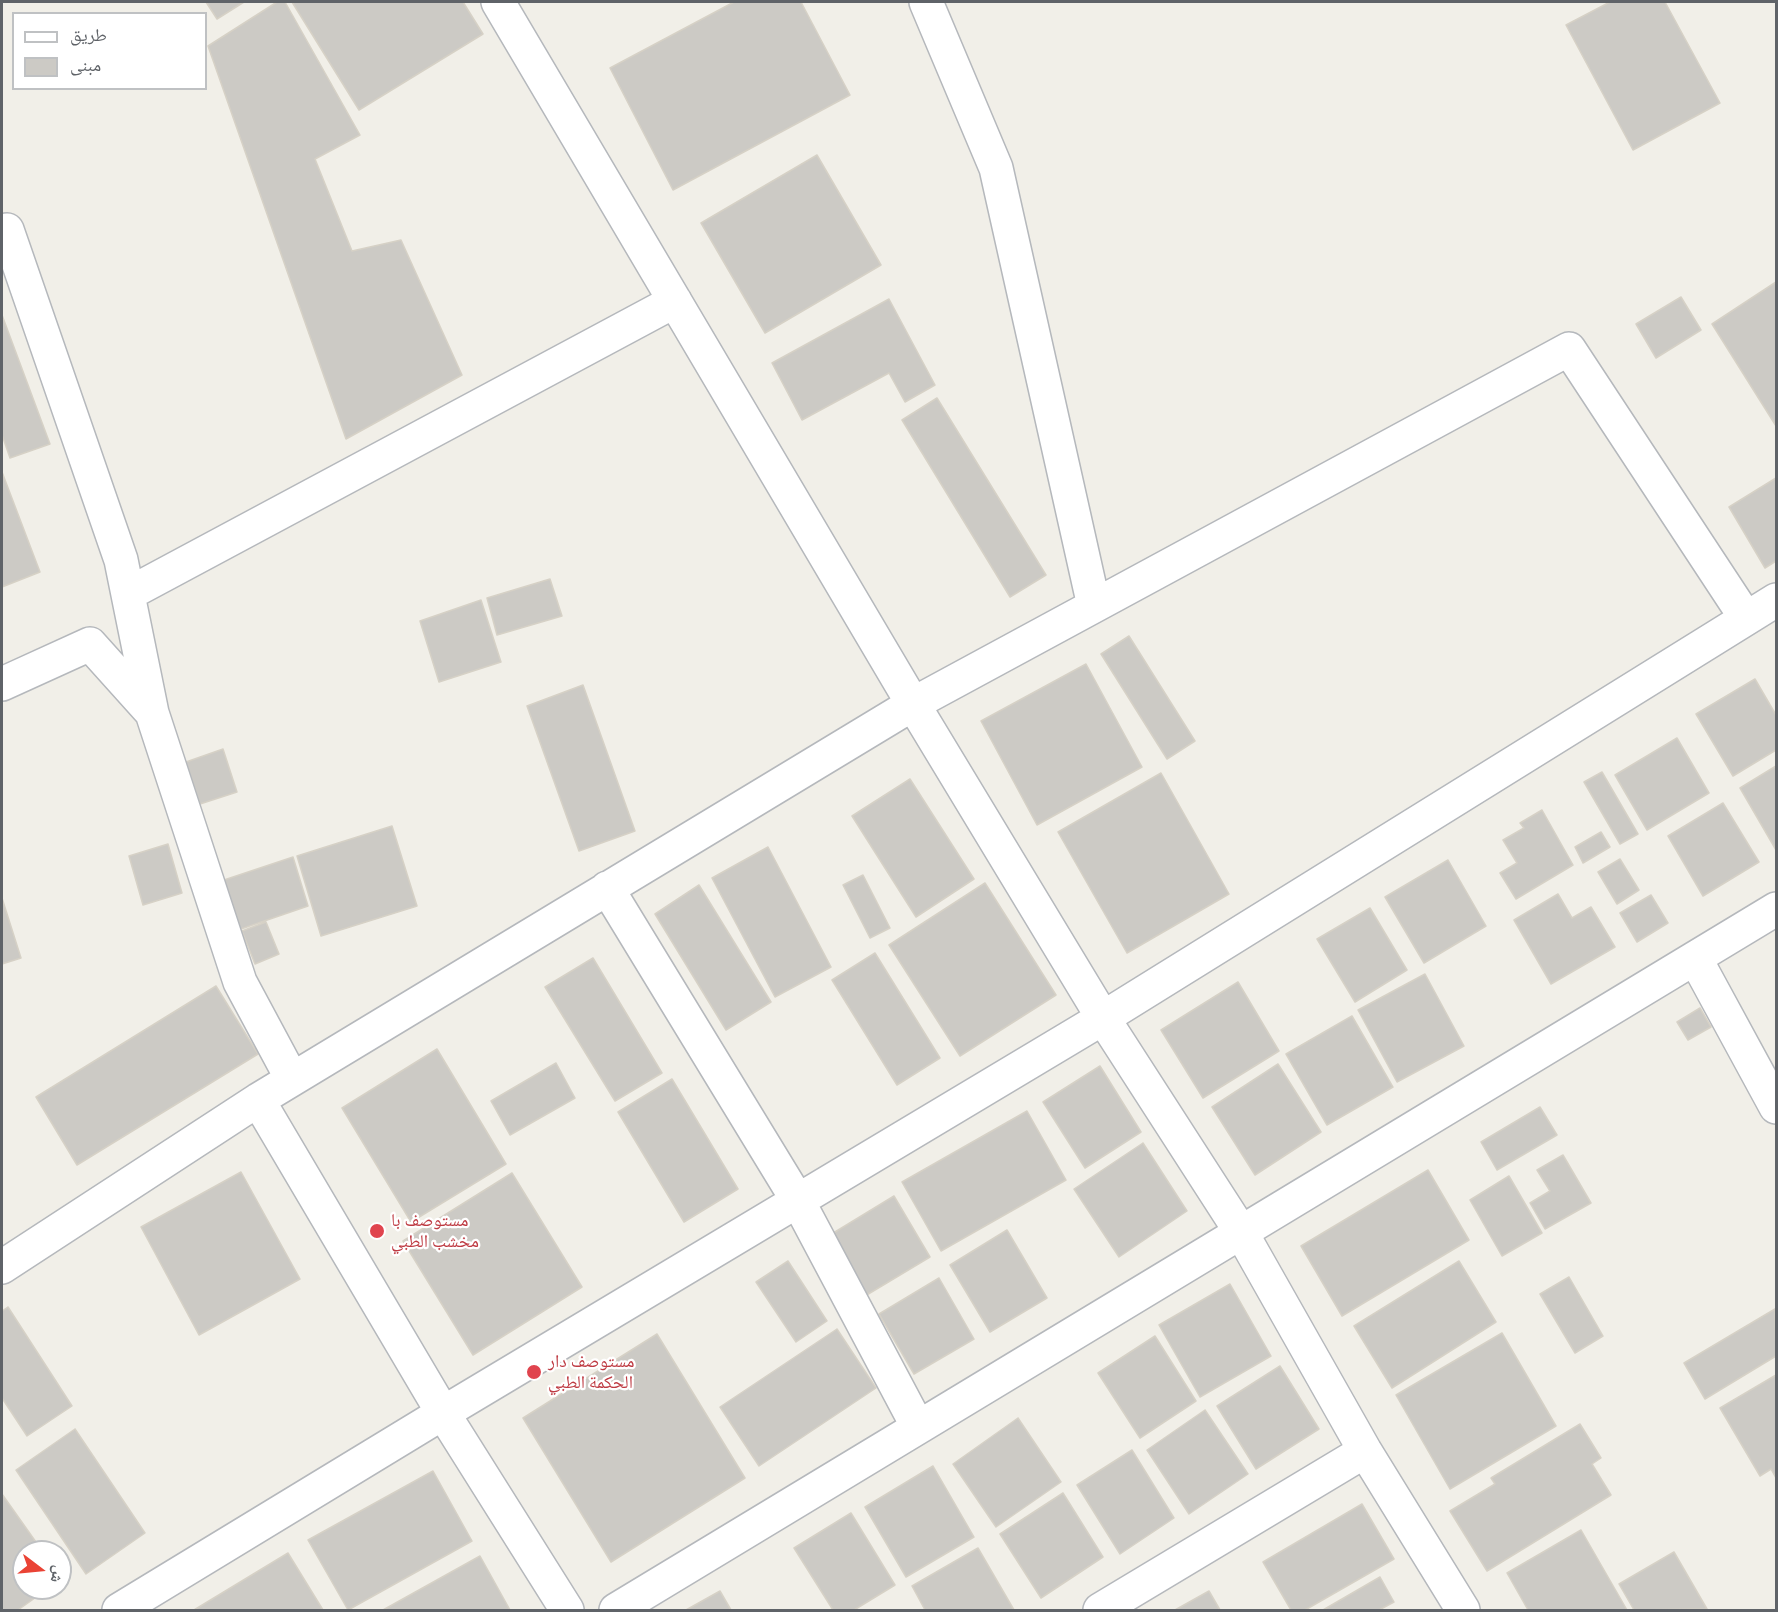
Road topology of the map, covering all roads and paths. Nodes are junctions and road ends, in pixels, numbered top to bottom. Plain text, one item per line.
1 (498, 2) edge
2 (926, 2) edge
3 (2, 232) edge
4 (675, 301) junction
5 (128, 594) junction
6 (1776, 600) edge
7 (1094, 606) junction
8 (1746, 618) junction
9 (2, 684) edge
10 (913, 704) junction
11 (152, 713) junction
12 (607, 888) junction
13 (1776, 909) edge
14 (1695, 958) junction
15 (1103, 1018) junction
16 (292, 1079) junction
17 (258, 1100) junction
18 (1776, 1107) edge
19 (798, 1201) junction
20 (1241, 1232) junction
21 (2, 1267) edge
22 (443, 1413) junction
23 (918, 1427) junction
24 (1365, 1450) junction
25 (119, 1611) edge
26 (567, 1611) edge
27 (616, 1611) edge
28 (1100, 1611) edge
29 (1463, 1611) edge

1 - 4 street
2 - 7 street
3 - 5 street
4 - 5 street
4 - 10 street
5 - 11 street
6 - 8 street
7 - 8 street
7 - 10 street
8 - 15 street
9 - 11 street
10 - 12 street
10 - 15 street
11 - 16 street
12 - 16 street
12 - 19 street
13 - 14 street
14 - 18 street
14 - 20 street
15 - 19 street
15 - 20 street
16 - 17 street
17 - 21 street
17 - 22 street
19 - 22 street
19 - 23 street
20 - 23 street
20 - 24 street
22 - 25 street
22 - 26 street
23 - 27 street
24 - 28 street
24 - 29 street

